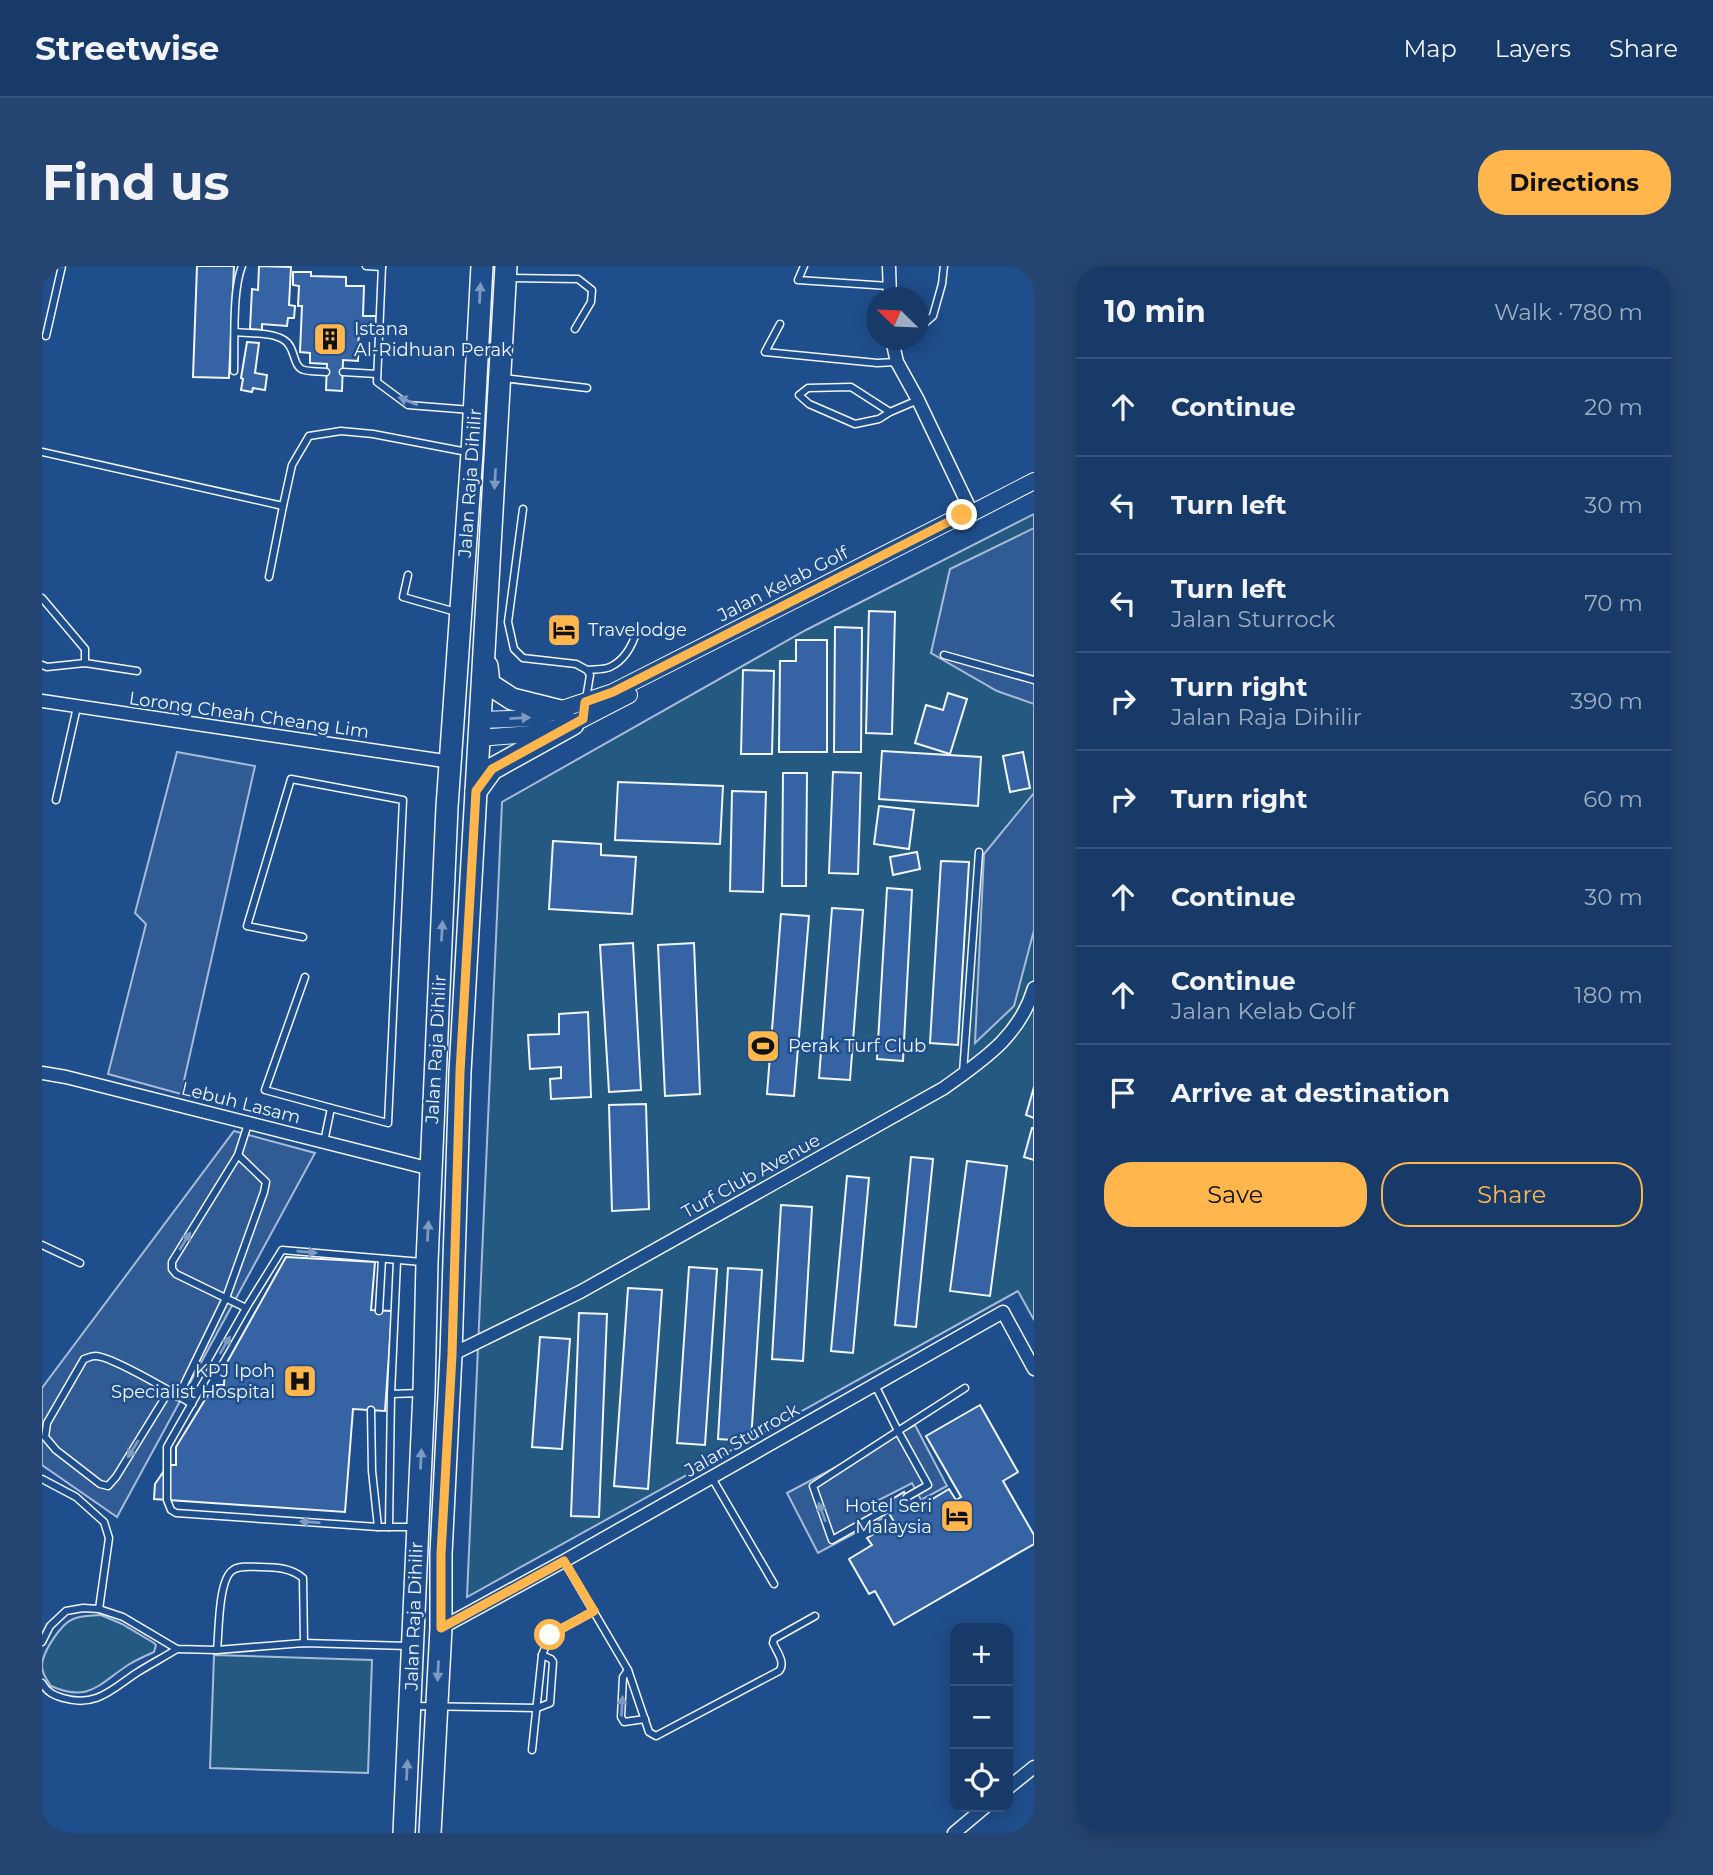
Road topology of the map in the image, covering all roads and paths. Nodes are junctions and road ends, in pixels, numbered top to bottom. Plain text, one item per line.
1 (62, 266) edge
2 (242, 266) edge
3 (366, 266) edge
4 (382, 266) edge
5 (482, 266) edge
6 (804, 266) edge
7 (889, 266) edge
8 (944, 266) edge
9 (506, 272) edge
10 (889, 287) edge
11 (866, 289) edge
12 (929, 320) edge
13 (780, 324) dead end
14 (575, 329) dead end
15 (235, 332) junction
16 (46, 336) dead end
17 (896, 350) edge
18 (897, 362) junction
19 (234, 371) dead end
20 (326, 372) dead end
21 (342, 372) dead end
22 (377, 374) junction
23 (501, 378) junction
24 (587, 388) dead end
25 (918, 400) junction
26 (475, 410) junction
27 (499, 410) junction
28 (890, 412) junction
29 (42, 453) edge
30 (472, 453) junction
31 (1034, 481) edge
32 (283, 506) junction
33 (523, 509) dead end
34 (972, 513) junction
35 (408, 575) dead end
36 (269, 577) dead end
37 (42, 598) edge
38 (460, 622) junction
39 (637, 630) dead end
40 (485, 653) junction
41 (944, 655) dead end
42 (85, 663) junction
43 (42, 665) edge
44 (587, 670) junction
45 (137, 671) dead end
46 (1034, 680) edge
47 (42, 701) edge
48 (77, 707) junction
49 (575, 714) junction
50 (477, 729) junction
51 (451, 762) junction
52 (476, 791) junction
53 (56, 800) dead end
54 (979, 852) dead end
55 (445, 859) junction
56 (303, 937) dead end
57 (305, 977) dead end
58 (1034, 988) edge
59 (42, 1073) edge
60 (962, 1074) junction
61 (331, 1108) junction
62 (248, 1123) junction
63 (324, 1142) junction
64 (238, 1155) junction
65 (431, 1169) junction
66 (42, 1245) edge
67 (382, 1259) junction
68 (397, 1261) junction
69 (426, 1262) junction
70 (80, 1263) dead end
71 (226, 1298) junction
72 (246, 1308) junction
73 (379, 1311) dead end
74 (452, 1355) junction
75 (1034, 1369) edge
76 (875, 1385) junction
77 (965, 1388) dead end
78 (169, 1391) junction
79 (424, 1392) junction
80 (391, 1394) junction
81 (178, 1396) junction
82 (192, 1404) junction
83 (449, 1407) junction
84 (371, 1410) dead end
85 (898, 1431) junction
86 (712, 1478) junction
87 (42, 1479) edge
88 (907, 1497) dead end
89 (887, 1509) dead end
90 (378, 1527) junction
91 (389, 1527) junction
92 (417, 1527) junction
93 (564, 1561) junction
94 (774, 1584) dead end
95 (99, 1609) junction
96 (594, 1611) junction
97 (814, 1616) dead end
98 (441, 1628) junction
99 (42, 1642) edge
100 (304, 1643) junction
101 (413, 1646) junction
102 (177, 1649) junction
103 (217, 1650) junction
104 (542, 1655) junction
105 (628, 1670) junction
106 (42, 1683) edge
107 (410, 1706) junction
108 (436, 1706) junction
109 (537, 1707) junction
110 (645, 1719) junction
111 (532, 1750) dead end
112 (1034, 1767) edge
113 (1013, 1784) edge
114 (979, 1812) edge
115 (404, 1833) edge
116 (430, 1833) edge
117 (954, 1833) edge

1 - 16 lane
2 - 15 lane
3 - 4 lane
4 - 22 lane
26 -> 5 main road, Jalan Raja Dihilir
6 - 11 lane
7 - 10 street
8 - 12 lane
9 - 14 lane
9 - 23 main road, Jalan Raja Dihilir
13 - 18 lane
15 - 19 lane
15 - 20 lane
17 - 18 street
18 - 25 street
21 - 22 lane
26 -> 22 lane
23 - 24 lane
23 - 27 main road, Jalan Raja Dihilir
25 - 28 lane
25 - 34 street
26 - 27 lane
26 - 30 main road, Jalan Raja Dihilir
27 -> 40 main road, Jalan Raja Dihilir
28 - 28 lane
29 - 32 lane
30 - 32 lane
30 - 38 main road, Jalan Raja Dihilir
31 - 34 street, Jalan Kelab Golf
32 - 36 lane
33 - 44 lane
34 - 49 street, Jalan Kelab Golf
34 - 49 street, Jalan Kelab Golf
35 - 38 lane
37 - 42 lane
38 - 50 main road
38 - 51 main road, Jalan Raja Dihilir
39 - 44 lane
40 - 49 main road
40 - 50 main road, Jalan Raja Dihilir
41 - 46 lane
42 - 43 lane
42 - 45 lane
44 - 49 lane
47 - 48 street, Lorong Cheah Cheang Lim
48 - 51 street, Lorong Cheah Cheang Lim
48 - 53 lane
49 - 50 street
49 - 52 main road
50 - 52 main road, Jalan Raja Dihilir
50 - 55 main road
51 - 55 main road, Jalan Raja Dihilir
52 - 74 main road, Jalan Raja Dihilir
54 - 60 lane
65 -> 55 main road, Jalan Raja Dihilir
56 - 61 lane
57 - 61 lane
58 - 60 street, Turf Club Avenue
59 - 62 street, Lebuh Lasam
60 - 74 street, Turf Club Avenue
61 - 63 lane
62 - 63 street, Lebuh Lasam
62 - 64 lane
63 - 65 street, Lebuh Lasam
64 - 71 lane
71 -> 64 lane
69 -> 65 main road, Jalan Raja Dihilir
66 - 70 lane
67 - 68 lane
72 -> 67 lane
67 - 73 lane
68 - 69 lane
68 - 80 lane
69 - 79 main road, Jalan Raja Dihilir
71 - 72 lane
71 - 81 lane
82 -> 72 lane
74 - 83 main road, Jalan Raja Dihilir
75 - 76 street, Jalan Sturrock
76 - 85 lane
76 - 86 street, Jalan Sturrock
77 - 85 lane
78 -> 78 lane
78 - 81 lane
79 - 80 lane
92 -> 79 main road, Jalan Raja Dihilir
80 - 91 lane
81 - 82 lane
90 -> 82 lane
83 - 92 main road
83 - 98 main road, Jalan Raja Dihilir
84 - 90 lane
85 - 88 lane
89 -> 85 lane
86 - 93 street, Jalan Sturrock
86 - 94 lane
87 - 95 lane
90 - 91 lane
91 - 92 lane
92 - 101 main road, Jalan Raja Dihilir
93 - 96 lane
93 - 98 street, Jalan Sturrock
95 - 99 lane
95 - 102 lane
96 - 104 lane
96 - 105 lane
97 - 110 lane
98 -> 108 main road, Jalan Raja Dihilir
100 - 101 lane
100 - 103 lane
100 - 103 lane
101 - 107 main road, Jalan Raja Dihilir
102 - 103 lane
102 - 106 lane
104 - 109 lane
104 - 109 lane
105 - 110 lane
110 -> 105 lane
107 - 108 lane
115 -> 107 main road, Jalan Raja Dihilir
108 - 109 lane
108 - 116 main road, Jalan Raja Dihilir
109 - 111 lane
112 - 113 street
114 - 117 street

